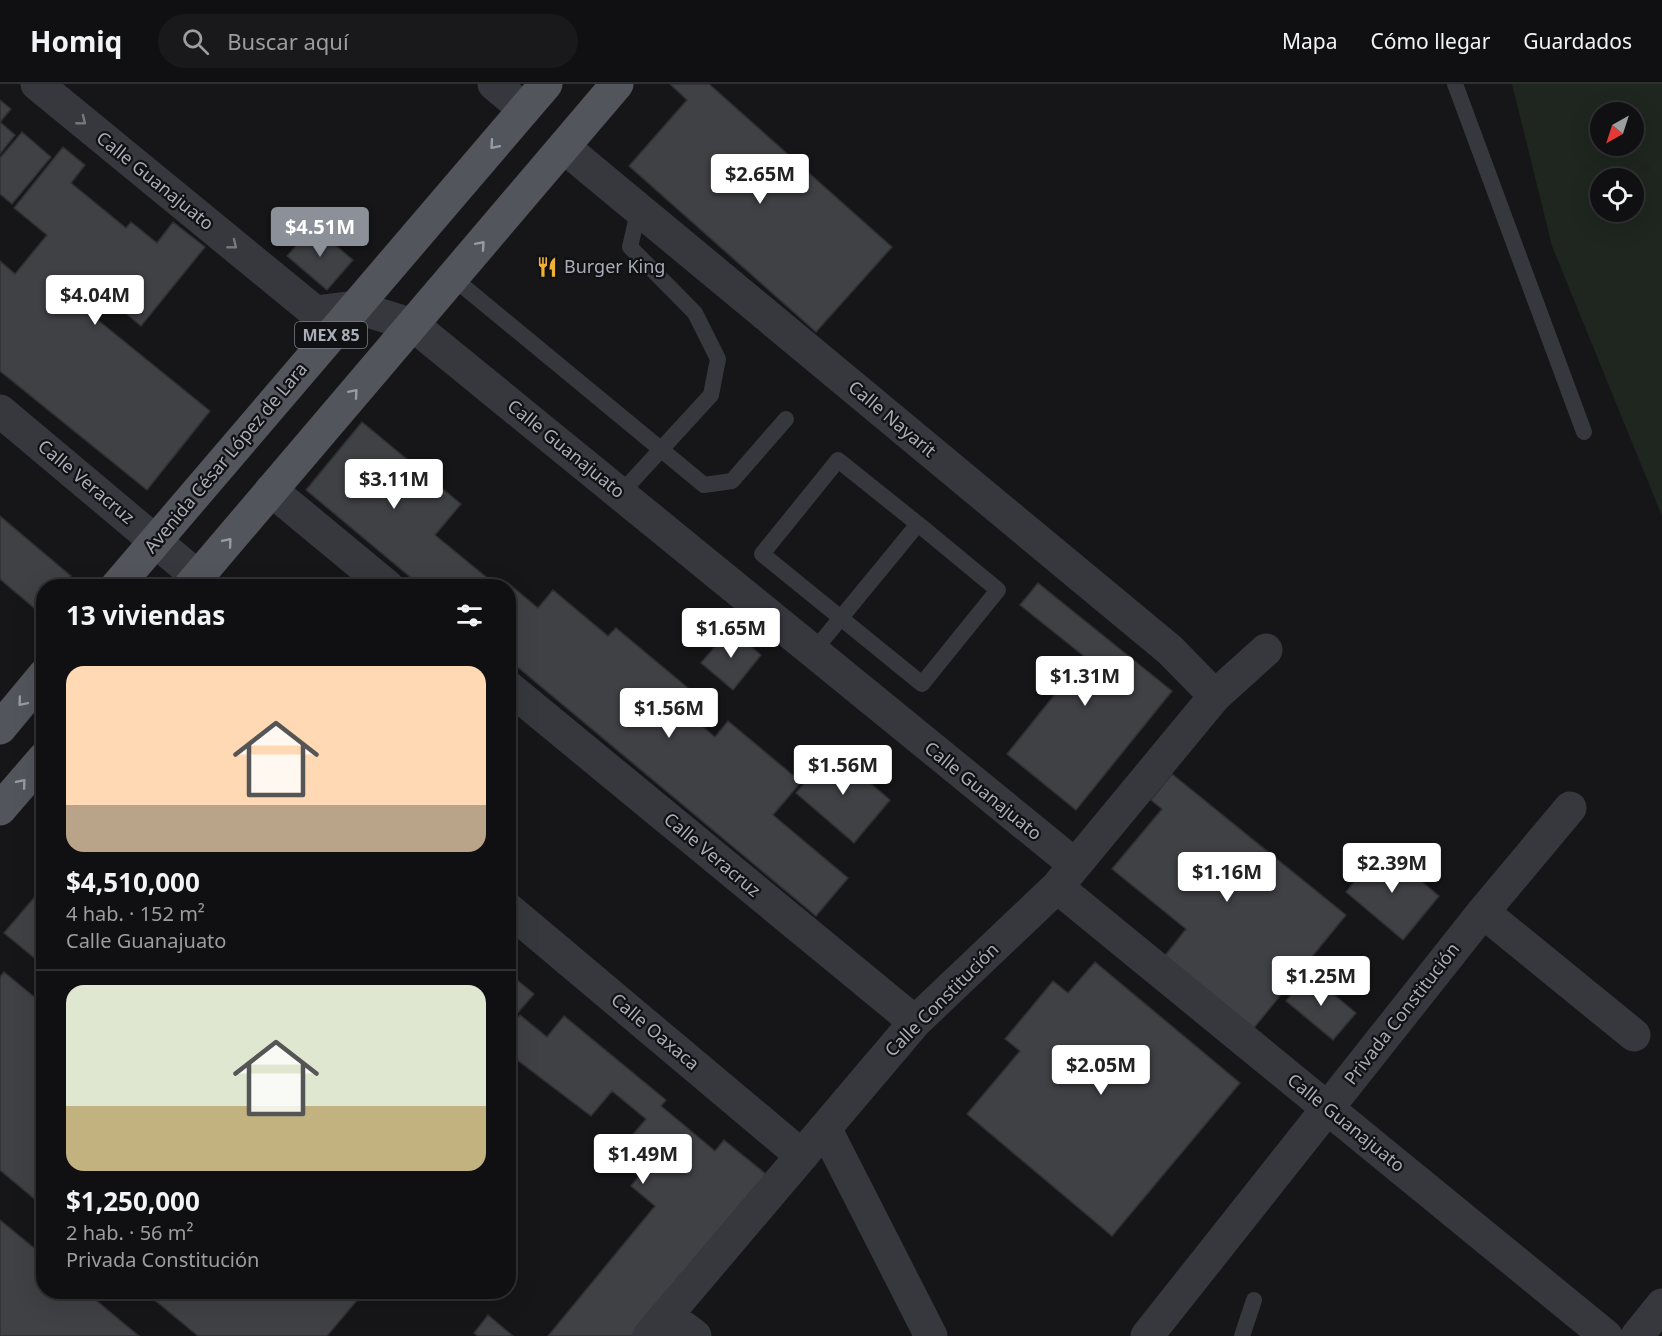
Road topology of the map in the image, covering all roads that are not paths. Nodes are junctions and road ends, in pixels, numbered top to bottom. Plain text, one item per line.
1 (37, 84) edge
2 (494, 84) edge
3 (546, 84) edge
4 (617, 84) edge
5 (1455, 84) edge
6 (524, 109) junction
7 (565, 148) junction
8 (639, 208) junction
9 (452, 278) junction
10 (355, 307) junction
11 (412, 325) junction
12 (0, 411) edge
13 (786, 419) dead end
14 (1584, 432) dead end
15 (660, 450) junction
16 (271, 490) junction
17 (621, 493) junction
18 (918, 524) junction
19 (155, 540) junction
20 (123, 579) edge
21 (191, 579) edge
22 (197, 579) edge
23 (379, 579) edge
24 (841, 618) junction
25 (1266, 650) dead end
26 (812, 652) junction
27 (36, 685) edge
28 (516, 694) edge
29 (1215, 696) junction
30 (0, 728) edge
31 (36, 767) edge
32 (1570, 808) dead end
33 (0, 809) edge
34 (1066, 876) junction
35 (1483, 912) junction
36 (516, 916) edge
37 (915, 1022) junction
38 (1634, 1035) dead end
39 (1327, 1108) junction
40 (825, 1128) junction
41 (802, 1156) junction
42 (1254, 1300) dead end
43 (1662, 1305) edge
44 (658, 1325) edge
45 (695, 1336) edge
46 (931, 1336) edge
47 (1147, 1336) edge
48 (1242, 1336) edge
49 (1606, 1336) edge
50 (1637, 1336) edge

1 -> 10 street, Calle Guanajuato
2 - 6 street
3 - 6 main road, Avenida César López de Lara / MEX 85
4 - 7 main road, MEX 85
5 - 14 lane
6 -> 10 main road, Avenida César López de Lara / MEX 85
7 - 8 street, Calle Nayarit
9 -> 7 main road, MEX 85
8 - 15 lane
8 - 29 street, Calle Nayarit
9 - 11 main road, MEX 85
9 - 15 lane
10 - 11 street, Calle Guanajuato
10 - 19 main road, Avenida César López de Lara / MEX 85
16 -> 11 main road, MEX 85
11 - 17 street, Calle Guanajuato
12 - 19 street, Calle Veracruz
13 - 15 lane
15 - 17 lane
22 -> 16 main road, MEX 85
16 - 23 street
17 - 26 street, Calle Guanajuato
18 - 24 lane
18 - 24 lane
18 - 24 lane
19 - 20 main road, Avenida César López de Lara / MEX 85
19 - 21 street, Calle Veracruz
24 - 26 lane
25 - 29 street
26 - 34 street, Calle Guanajuato
27 -> 30 main road
28 - 37 street, Calle Veracruz
29 - 34 street, Calle Constitución
33 -> 31 main road
32 - 35 street, Privada Constitución
34 - 37 street, Calle Constitución
34 - 39 street, Calle Guanajuato
35 - 38 street
35 - 39 street, Privada Constitución
36 - 41 street, Calle Oaxaca
37 - 40 street, Calle Constitución
39 - 47 street, Privada Constitución
39 - 49 street, Calle Guanajuato
40 - 41 street, Calle Constitución
40 - 46 street
41 - 44 street, Calle Constitución
42 - 48 lane
43 - 50 street
44 - 45 street

